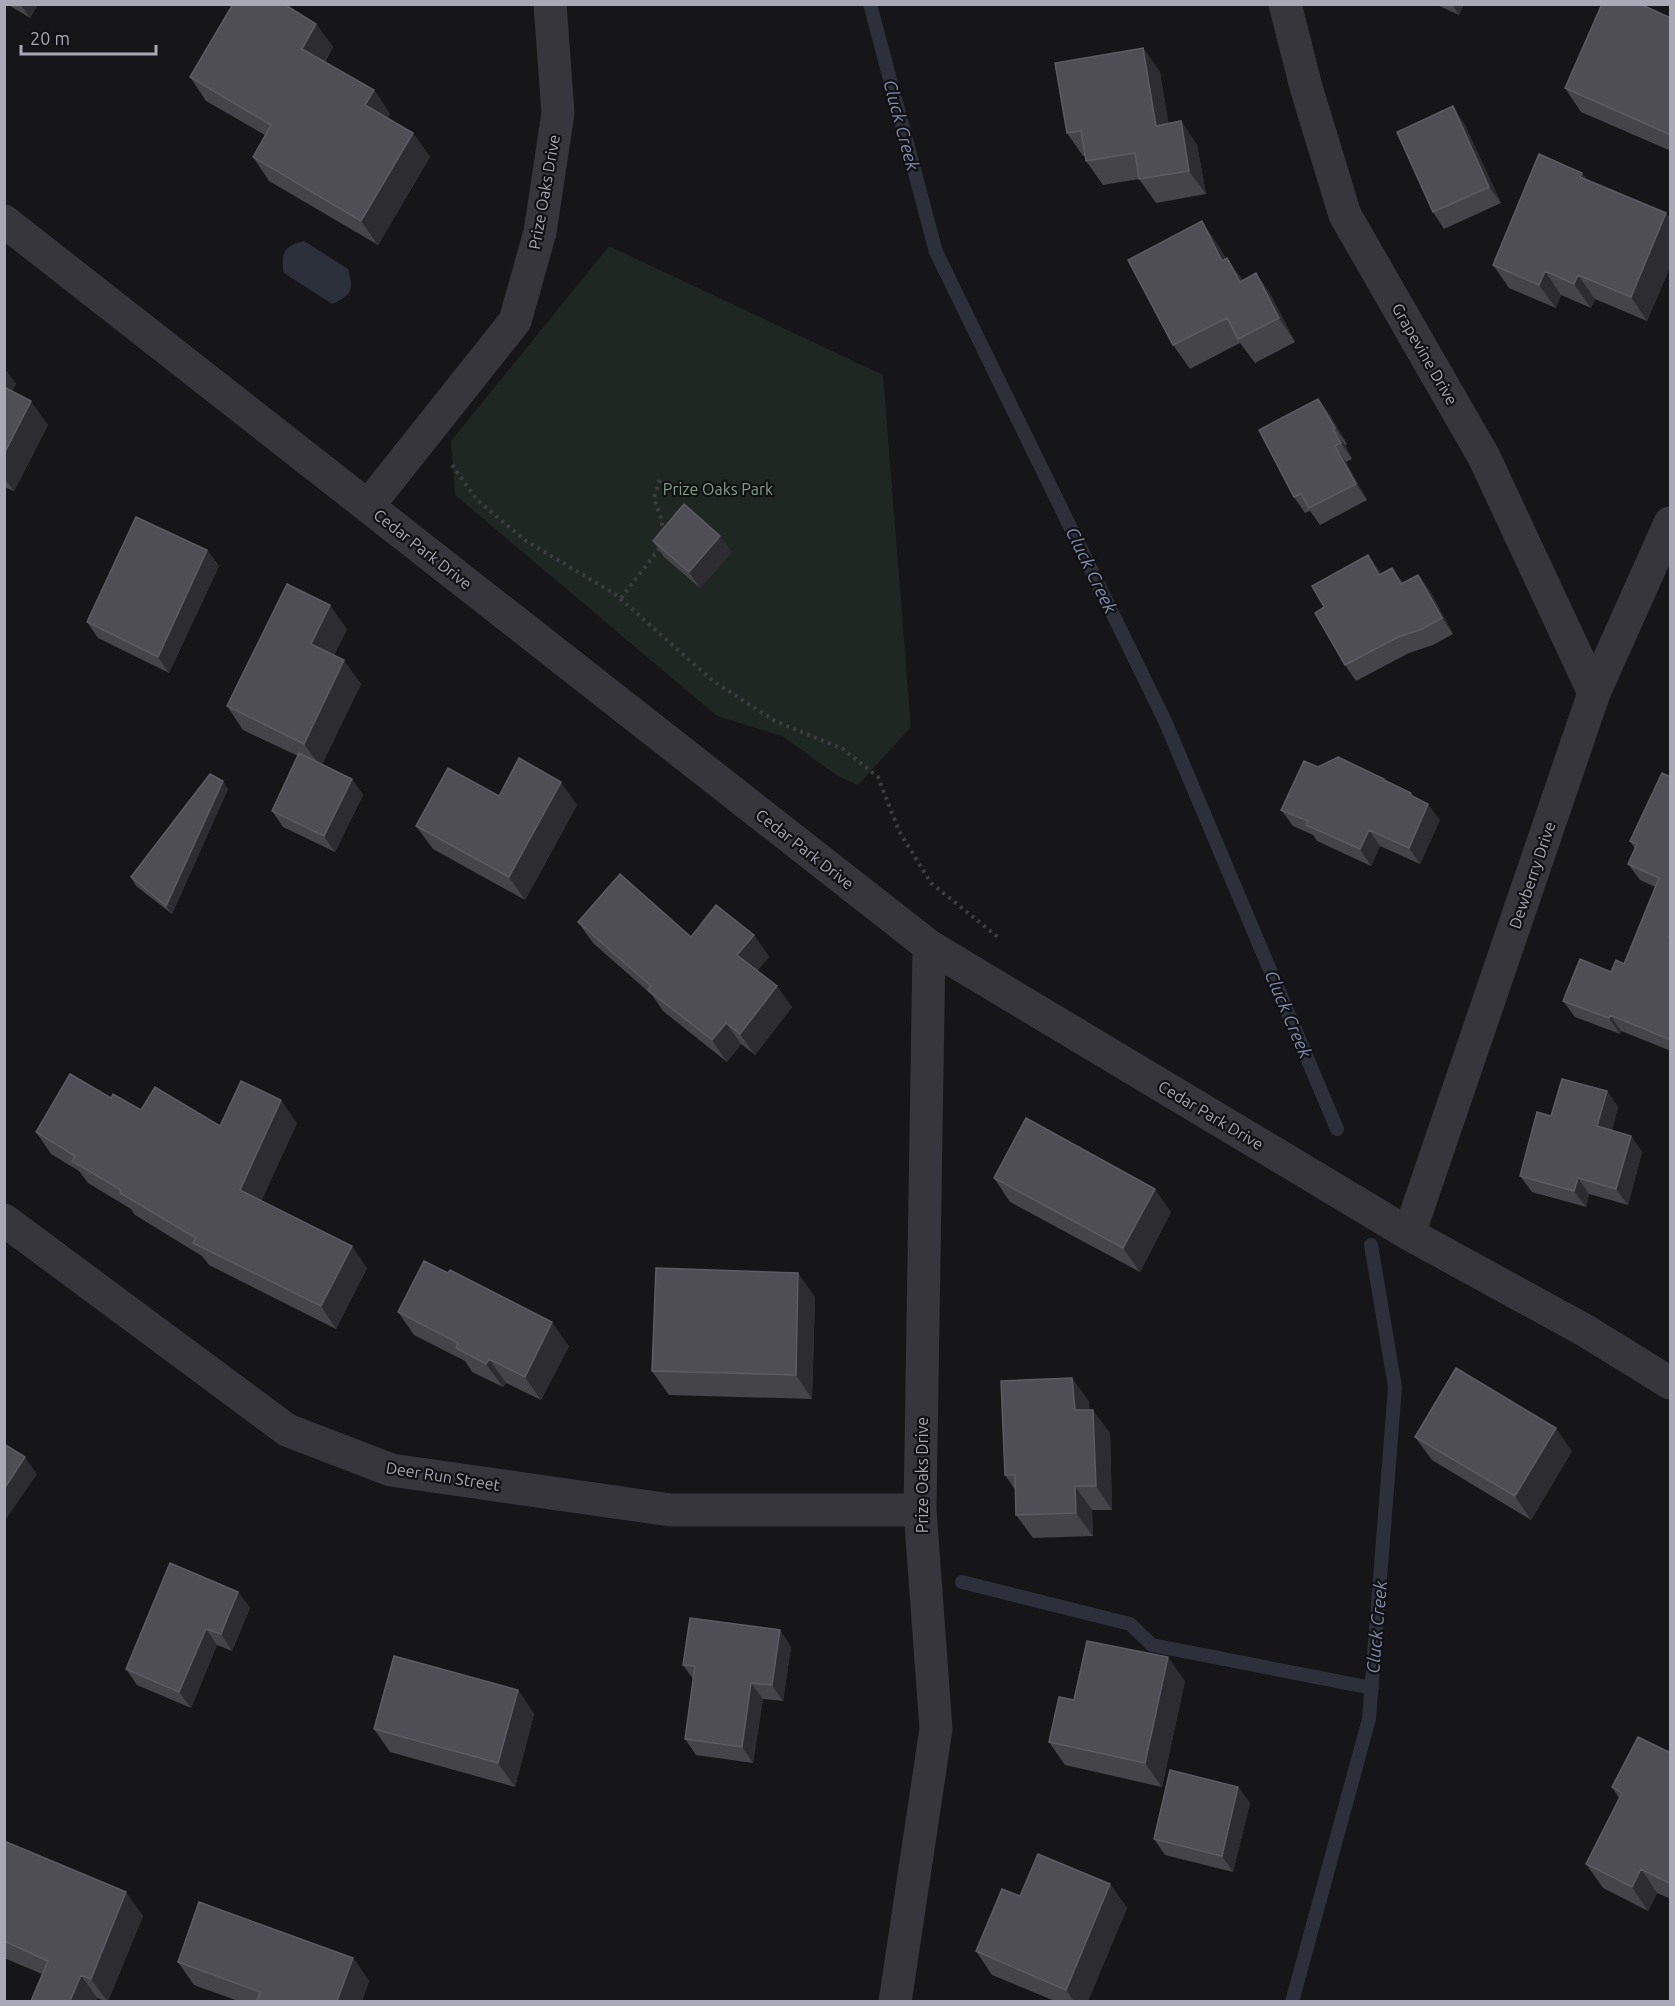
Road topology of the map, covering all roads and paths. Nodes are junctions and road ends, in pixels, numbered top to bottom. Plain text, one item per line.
1 (550, 4) edge
2 (1285, 4) edge
3 (4, 221) edge
4 (428, 430) junction
5 (660, 480) dead end
6 (368, 506) junction
7 (1671, 523) edge
8 (621, 598) junction
9 (1594, 693) junction
10 (1000, 939) dead end
11 (929, 946) junction
12 (4, 1220) edge
13 (1409, 1234) junction
14 (1671, 1383) edge
15 (920, 1510) junction
16 (895, 2001) edge

1 - 4 street, Prize Oaks Drive
2 - 9 street, Grapevine Drive
3 - 6 street, Cedar Park Drive
4 - 6 street, Prize Oaks Drive
4 - 8 path
5 - 8 path
6 - 11 street, Cedar Park Drive
7 - 9 street, Dewberry Drive
8 - 10 path
9 - 13 street, Dewberry Drive
11 - 13 street, Cedar Park Drive
11 - 15 street, Prize Oaks Drive
12 - 15 street, Deer Run Street
13 - 14 street, Cedar Park Drive
15 - 16 street, Prize Oaks Drive

